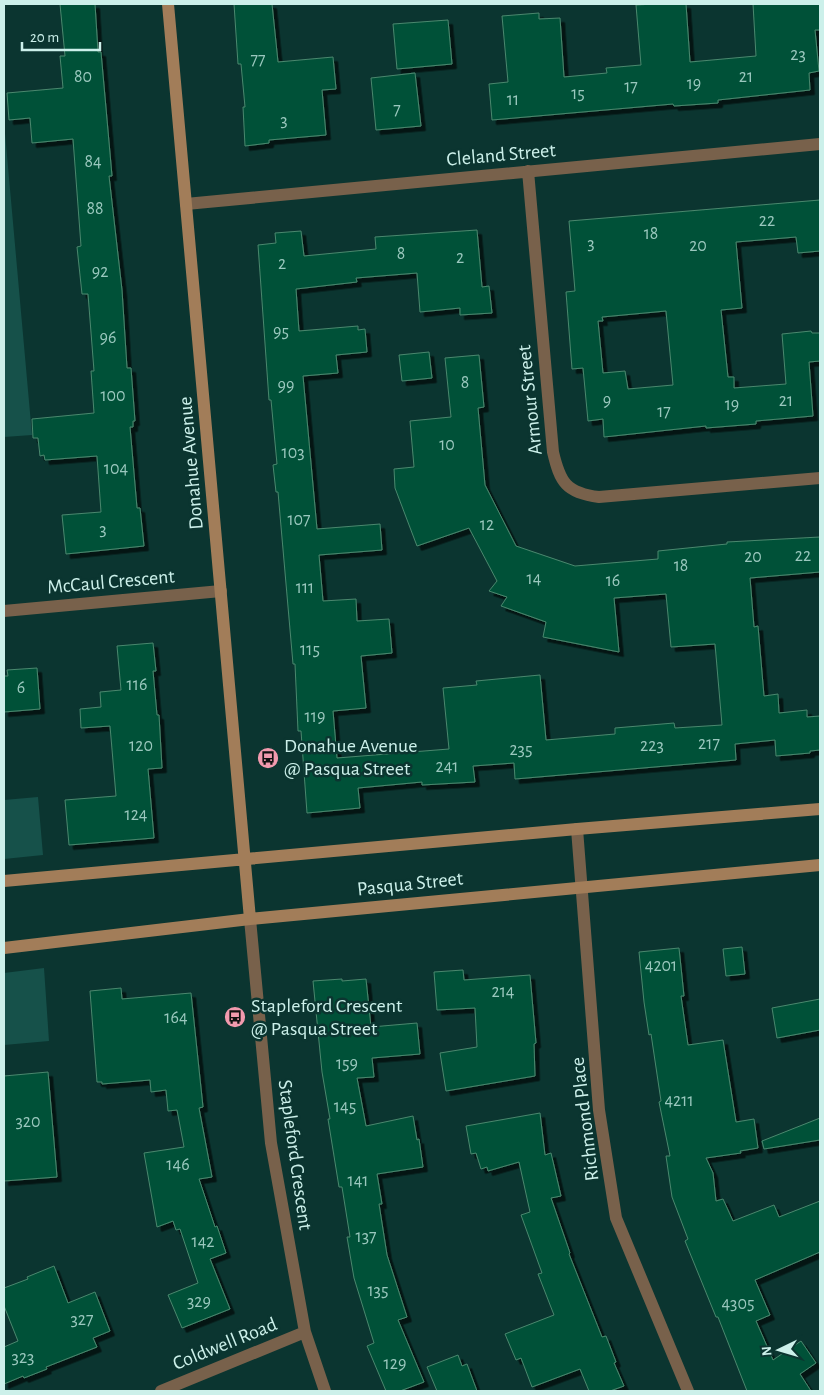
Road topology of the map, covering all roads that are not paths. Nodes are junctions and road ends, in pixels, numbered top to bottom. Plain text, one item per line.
1 (168, 4) edge
2 (820, 144) edge
3 (528, 171) junction
4 (186, 204) junction
5 (820, 478) edge
6 (221, 591) junction
7 (4, 611) edge
8 (820, 809) edge
9 (578, 828) junction
10 (245, 858) junction
11 (820, 864) edge
12 (4, 881) edge
13 (582, 886) junction
14 (250, 919) junction
15 (4, 948) edge
16 (305, 1332) junction
17 (160, 1391) edge
18 (325, 1391) edge
19 (688, 1391) edge

1 - 4 main road, Donahue Avenue
2 - 3 street, Cleland Street
3 - 4 street, Cleland Street
3 - 5 street, Armour Street
4 - 6 main road, Donahue Avenue
6 - 7 street, McCaul Crescent
6 - 10 main road, Donahue Avenue
8 - 9 main road, Pasqua Street
9 - 10 main road, Pasqua Street
9 - 13 street, Richmond Place
10 - 12 main road, Pasqua Street
10 - 14 main road, Donahue Avenue
11 - 13 main road, Pasqua Street
13 - 14 main road, Pasqua Street
13 - 19 street, Richmond Place
14 - 15 main road, Pasqua Street
14 - 16 street, Stapleford Crescent
16 - 17 street, Coldwell Road
16 - 18 street, Stapleford Crescent

